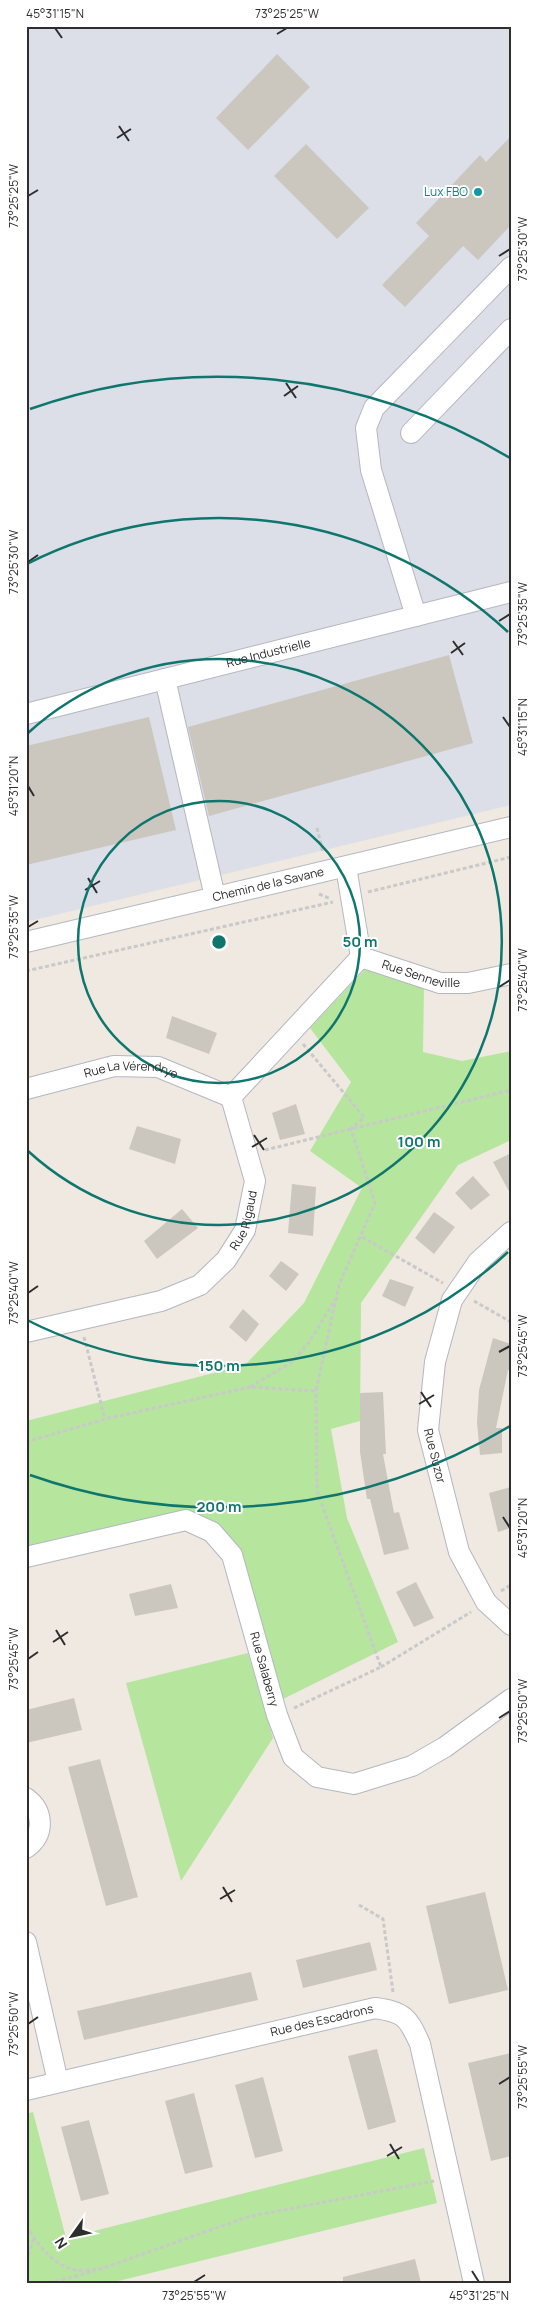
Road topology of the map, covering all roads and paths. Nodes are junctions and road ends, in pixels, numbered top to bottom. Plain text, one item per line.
1 (511, 267) edge
2 (511, 329) edge
3 (410, 433) dead end
4 (511, 592) edge
5 (416, 616) junction
6 (165, 679) junction
7 (26, 714) edge
8 (511, 827) edge
9 (318, 828) dead end
10 (324, 856) dead end
11 (511, 857) edge
12 (346, 867) junction
13 (367, 893) dead end
14 (311, 894) dead end
15 (215, 897) junction
16 (26, 942) edge
17 (361, 956) junction
18 (26, 971) edge
19 (511, 974) edge
20 (293, 1032) junction
21 (26, 1089) edge
22 (511, 1090) edge
23 (231, 1097) junction
24 (352, 1129) junction
25 (247, 1155) junction
26 (511, 1232) edge
27 (362, 1237) junction
28 (458, 1291) junction
29 (336, 1298) junction
30 (80, 1319) junction
31 (511, 1322) edge
32 (26, 1332) edge
33 (250, 1387) junction
34 (316, 1391) junction
35 (105, 1419) junction
36 (26, 1442) edge
37 (26, 1557) edge
38 (486, 1602) junction
39 (511, 1625) edge
40 (381, 1667) junction
41 (511, 1699) edge
42 (277, 1715) junction
43 (26, 1798) edge
44 (26, 1848) edge
45 (359, 1905) dead end
46 (26, 1942) edge
47 (396, 2011) junction
48 (58, 2082) junction
49 (26, 2090) edge
50 (451, 2177) junction
51 (26, 2226) edge
52 (34, 2238) junction
53 (26, 2261) edge
54 (101, 2269) junction
55 (49, 2283) edge
56 (474, 2283) edge

1 - 5 street
2 - 3 street
4 - 5 street, Rue Industrielle
5 - 6 street, Rue Industrielle
6 - 7 street, Rue Industrielle
6 - 15 street
8 - 12 street, Chemin de la Savane
9 - 10 path
11 - 13 path
12 - 15 street, Chemin de la Savane
12 - 17 street
14 - 18 path
15 - 16 street, Chemin de la Savane
17 - 19 street, Rue Senneville
17 - 20 street
20 - 23 street
20 - 24 path
21 - 23 street, Rue La Vérendrye
22 - 24 path
23 - 25 street, Rue Rigaud
24 - 25 path
24 - 27 path
25 - 30 street, Rue Rigaud
26 - 28 street, Rue Suzor
27 - 28 path
27 - 29 path
28 - 31 path
28 - 38 street, Rue Suzor
29 - 33 path
29 - 34 path
30 - 32 street, Rue Rigaud
30 - 35 path
33 - 34 path
33 - 35 path
34 - 40 path
35 - 36 path
37 - 42 street, Rue Salaberry
38 - 39 street, Rue Suzor
38 - 40 path
40 - 42 path
41 - 42 street, Rue Salaberry
43 - 44 street
45 - 47 path
46 - 48 street
47 - 48 street, Rue des Escadrons
47 - 50 street
48 - 49 street, Rue des Escadrons
50 - 54 path
50 - 56 street
51 - 52 path
52 - 53 path
52 - 54 path
54 - 55 path

